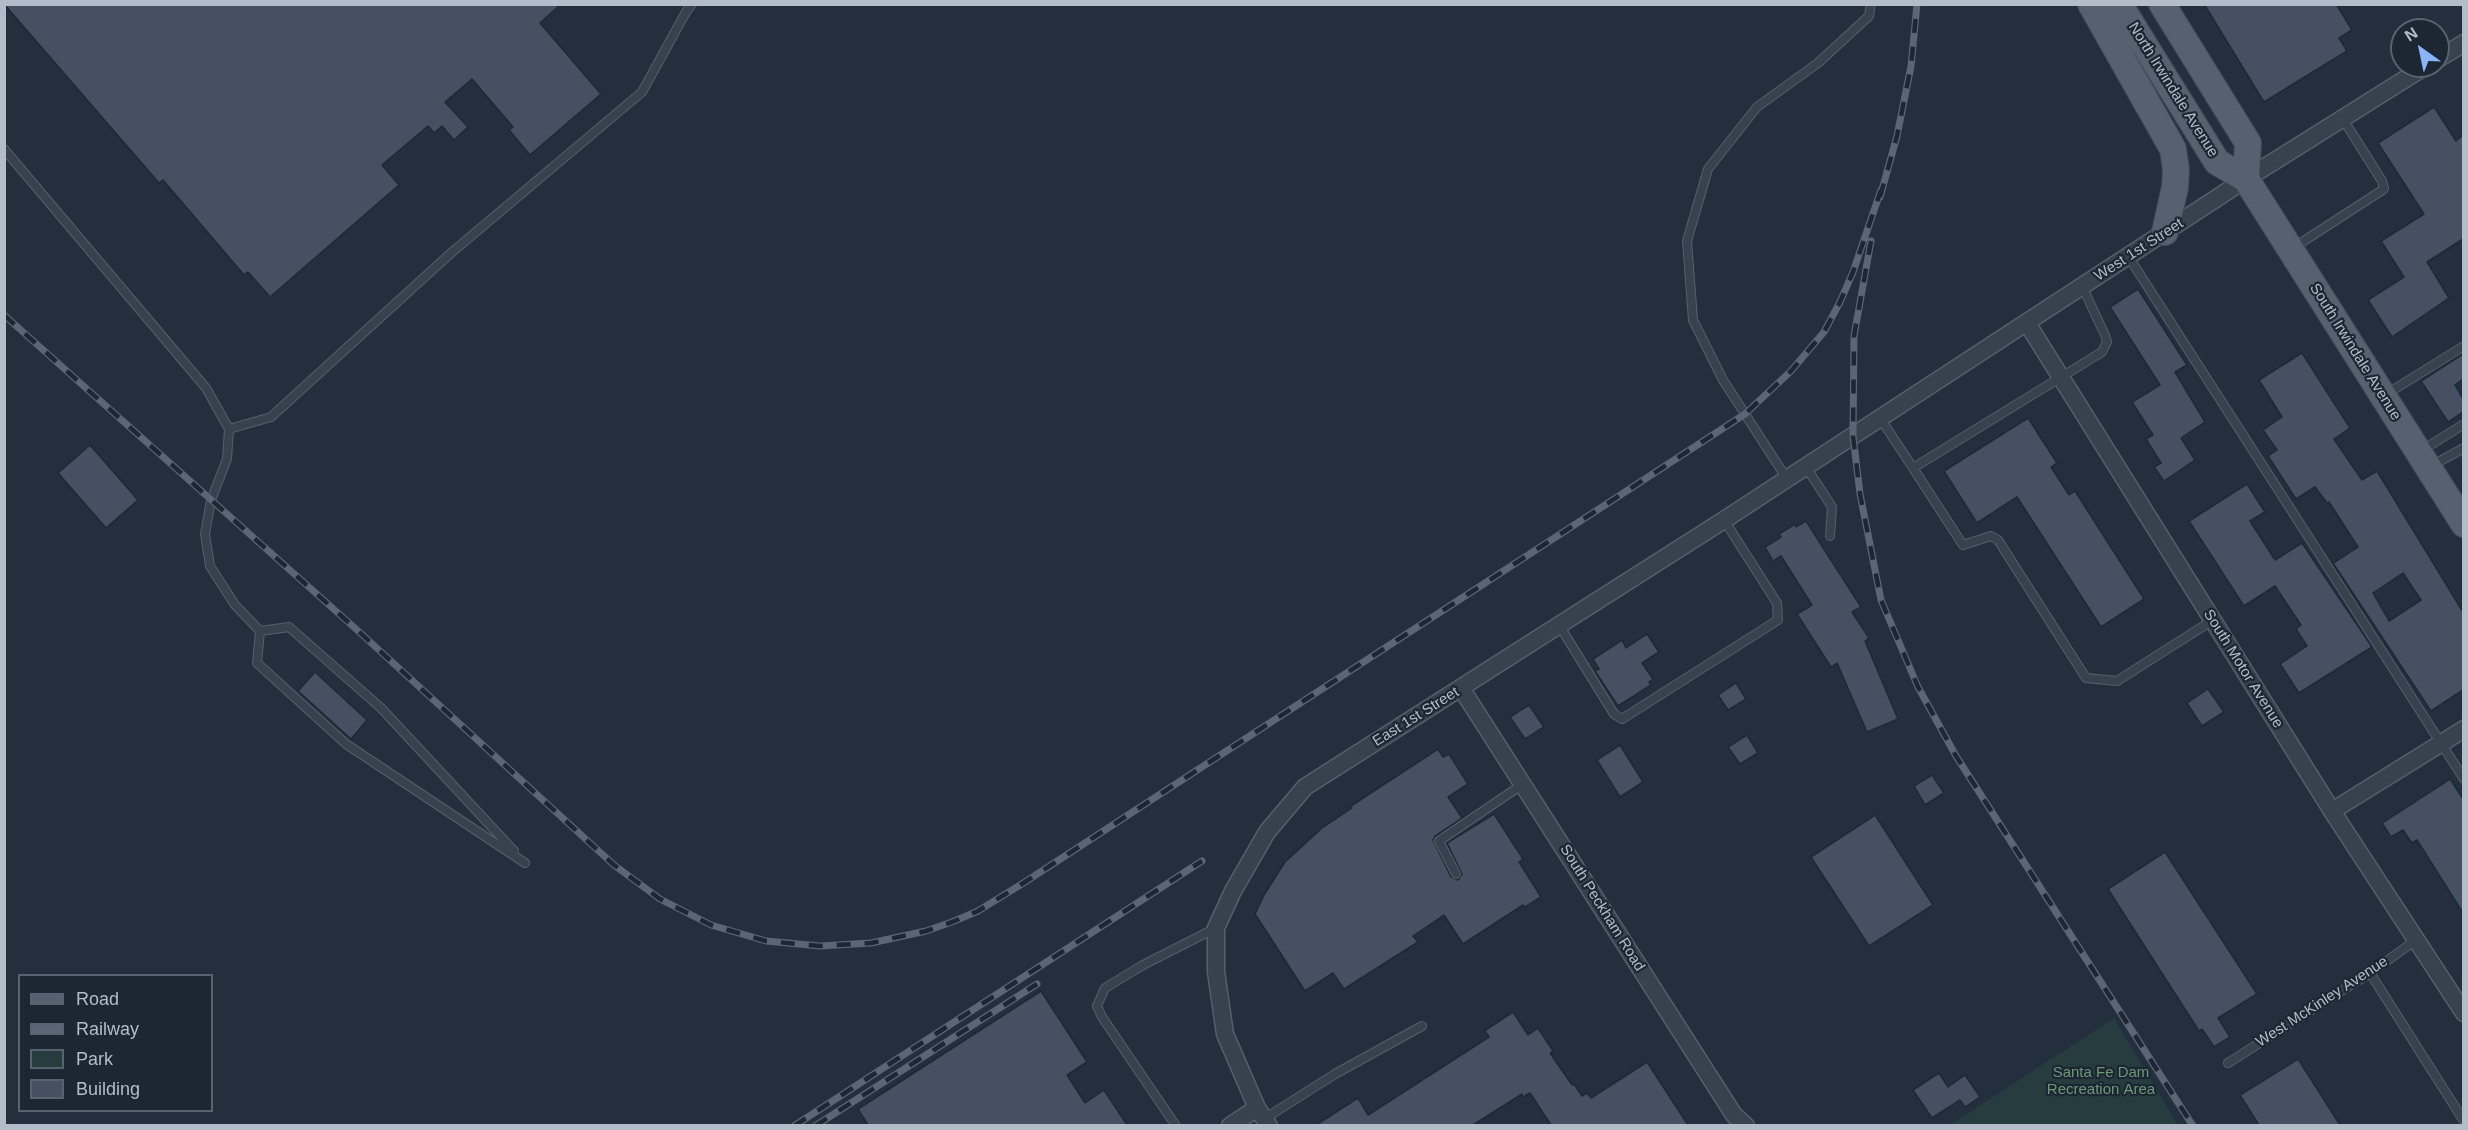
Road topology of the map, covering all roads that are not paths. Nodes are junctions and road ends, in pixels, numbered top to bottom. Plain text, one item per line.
1 (692, 4) edge
2 (1871, 4) edge
3 (2091, 4) edge
4 (2119, 4) edge
5 (2162, 4) edge
6 (2463, 43) edge
7 (2450, 51) edge
8 (2407, 78) edge
9 (2343, 119) junction
10 (4, 149) edge
11 (2246, 179) junction
12 (2165, 232) junction
13 (2290, 250) junction
14 (2128, 256) junction
15 (2082, 286) junction
16 (2027, 323) junction
17 (2463, 346) edge
18 (2061, 377) junction
19 (2383, 396) junction
20 (1880, 418) junction
21 (2463, 424) edge
22 (229, 429) junction
23 (1853, 436) joint
24 (2463, 448) edge
25 (2423, 460) junction
26 (1806, 467) junction
27 (1913, 468) junction
28 (1787, 479) junction
29 (1724, 520) junction
30 (2463, 524) edge
31 (1830, 536) dead end
32 (2213, 620) junction
33 (1559, 625) junction
34 (260, 631) junction
35 (1461, 688) junction
36 (2463, 729) edge
37 (2441, 743) junction
38 (2463, 779) edge
39 (1523, 784) junction
40 (2332, 812) junction
41 (1456, 874) dead end
42 (1216, 928) junction
43 (2416, 940) junction
44 (2370, 973) junction
45 (2463, 1013) edge
46 (1422, 1026) dead end
47 (2228, 1063) dead end
48 (1264, 1117) edge
49 (2463, 1121) edge
50 (1176, 1125) edge
51 (1230, 1125) edge
52 (1746, 1125) edge

1 - 22 lane
2 - 28 lane
3 - 12 main road
4 - 11 main road, North Irwindale Avenue
5 - 11 main road
6 - 7 street
8 - 9 street, West 1st Street
9 - 11 street, West 1st Street
9 - 13 lane
10 - 22 lane
11 - 12 street, West 1st Street
11 - 13 main road, South Irwindale Avenue
12 - 14 street, West 1st Street
13 - 19 main road, South Irwindale Avenue
14 - 15 street, West 1st Street
14 - 37 lane
15 - 16 street, West 1st Street
15 - 18 lane
16 - 18 street, South Motor Avenue
16 - 20 street, West 1st Street
17 - 19 lane
18 - 27 lane
18 - 32 street, South Motor Avenue
19 - 25 main road, South Irwindale Avenue
20 - 23 street, West 1st Street
20 - 27 lane
21 - 25 lane
22 - 34 lane
23 - 26 street, East 1st Street
24 - 25 lane
25 - 30 main road, South Irwindale Avenue
26 - 28 street, East 1st Street
26 - 31 lane
27 - 32 lane
28 - 29 street, East 1st Street
29 - 33 street, East 1st Street
29 - 33 lane
32 - 40 street, South Motor Avenue
33 - 35 street, East 1st Street
34 - 34 lane
35 - 39 street, South Peckham Road
35 - 42 street, East 1st Street
36 - 37 street
37 - 38 lane
37 - 40 street
39 - 41 lane
39 - 52 street, South Peckham Road
40 - 43 street, South Motor Avenue
42 - 48 street, East 1st Street
42 - 50 lane
43 - 44 lane, West McKinley Avenue
43 - 45 street, South Motor Avenue
44 - 47 lane, West McKinley Avenue
44 - 49 lane
46 - 48 lane
48 - 51 street

